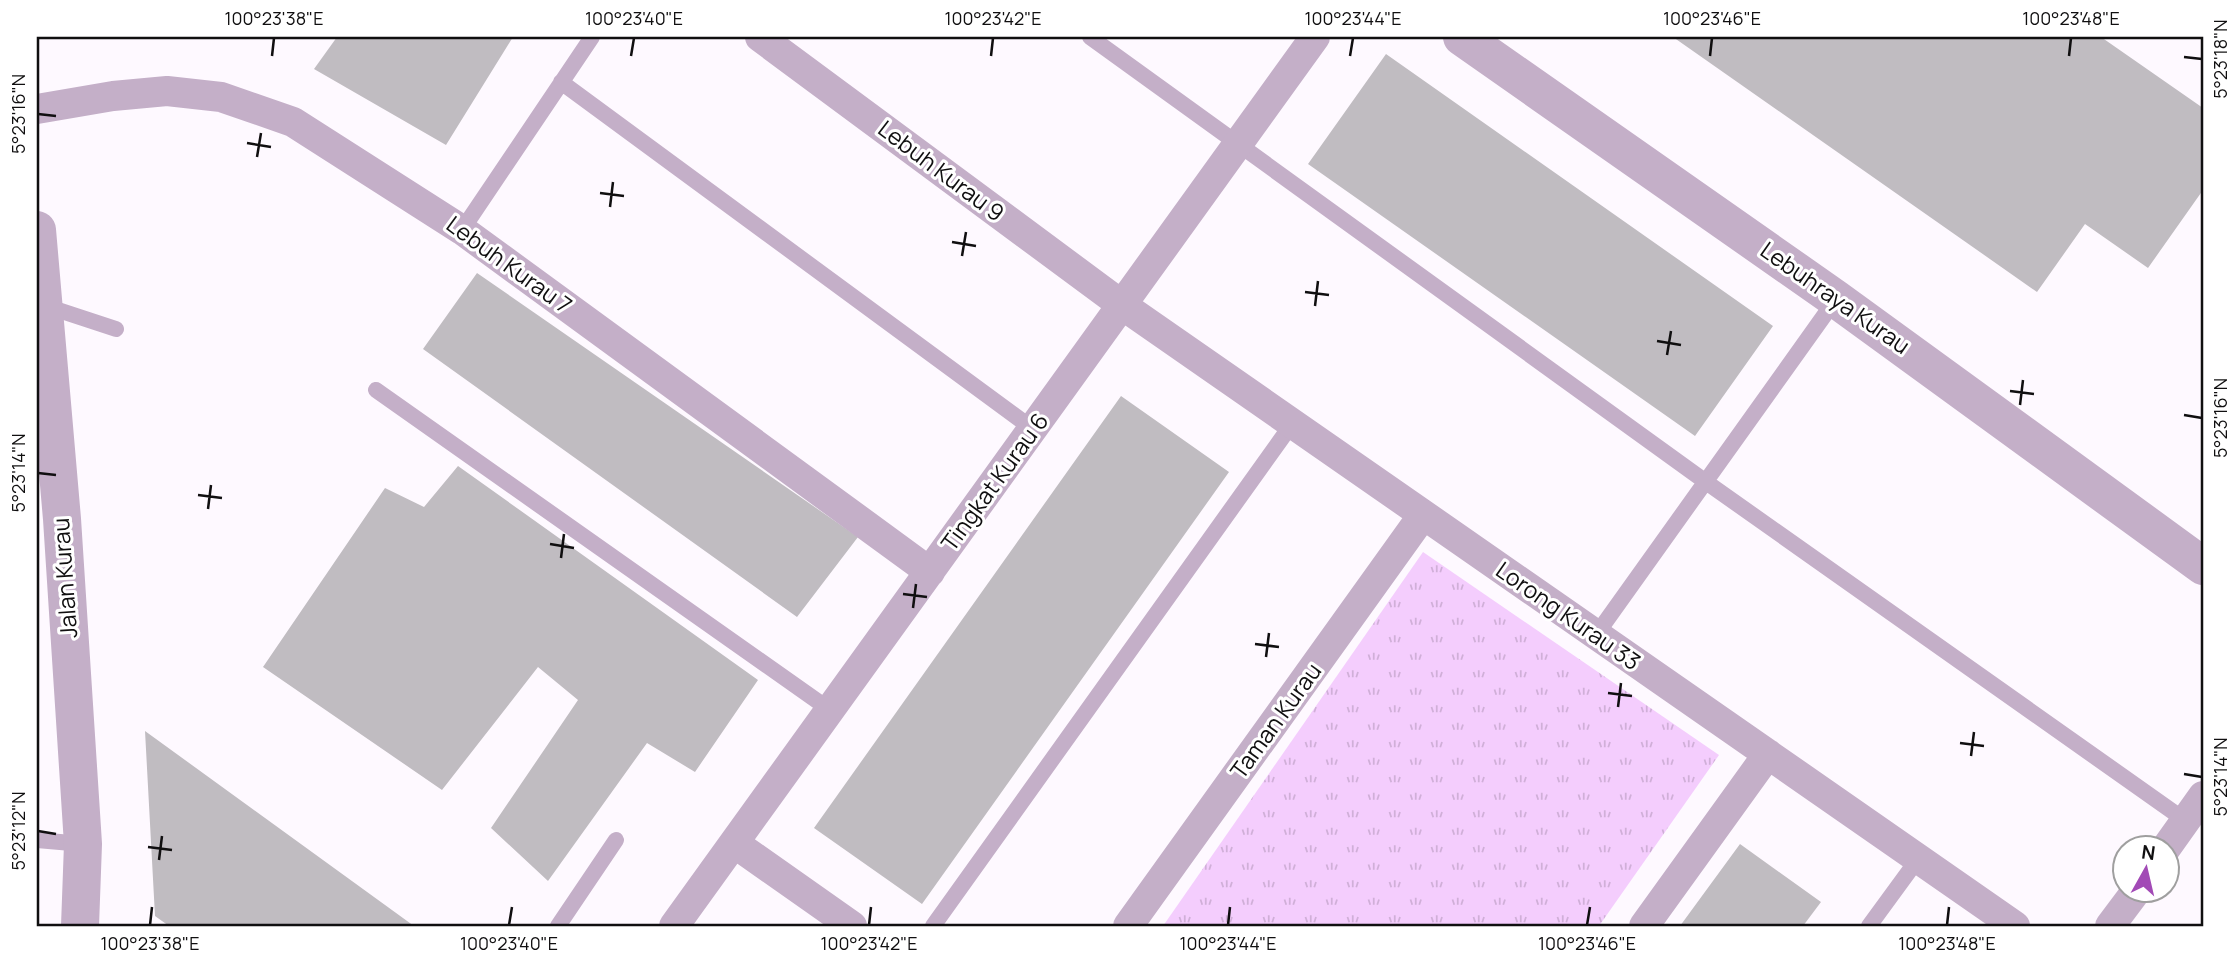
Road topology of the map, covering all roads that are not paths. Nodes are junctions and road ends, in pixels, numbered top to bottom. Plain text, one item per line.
1 (592, 37) edge
2 (760, 37) edge
3 (1090, 37) edge
4 (1315, 37) edge
5 (1462, 37) edge
6 (561, 82) junction
7 (37, 109) edge
8 (1238, 144) junction
9 (37, 230) edge
10 (462, 230) junction
11 (1836, 299) junction
12 (40, 305) edge
13 (1122, 305) junction
14 (116, 329) dead end
15 (376, 390) dead end
16 (1292, 424) junction
17 (1033, 429) junction
18 (1706, 482) junction
19 (1423, 515) junction
20 (2203, 566) edge
21 (930, 572) junction
22 (1596, 635) junction
23 (830, 710) junction
24 (1768, 754) junction
25 (2203, 796) edge
26 (2186, 821) junction
27 (2176, 834) edge
28 (37, 840) edge
29 (616, 841) dead end
30 (734, 843) junction
31 (83, 844) junction
32 (1918, 859) junction
33 (2126, 904) edge
34 (80, 926) edge
35 (558, 926) edge
36 (674, 926) edge
37 (852, 926) edge
38 (933, 926) edge
39 (1128, 926) edge
40 (1644, 926) edge
41 (1869, 926) edge
42 (2015, 926) edge
43 (2110, 926) edge

1 - 6 lane
2 - 13 street, Lebuh Kurau 9
3 - 8 lane
4 - 8 street, Tingkat Kurau 6
5 - 11 street, Lebuhraya Kurau
6 - 10 lane
6 - 17 lane
7 - 10 street, Lebuh Kurau 7
8 - 13 street, Tingkat Kurau 6
8 - 18 lane
9 - 12 street, Jalan Kurau
10 - 21 street, Lebuh Kurau 7
11 - 18 lane
11 - 20 street, Lebuhraya Kurau
12 - 14 lane
12 - 31 street, Jalan Kurau
13 - 16 street, Lorong Kurau 33
13 - 17 street, Tingkat Kurau 6
15 - 23 lane
16 - 19 street, Lorong Kurau 33
16 - 38 lane
17 - 21 street, Tingkat Kurau 6
18 - 22 lane
18 - 26 lane
19 - 22 street, Lorong Kurau 33
19 - 39 street, Taman Kurau
21 - 23 street, Tingkat Kurau 6
22 - 24 street, Lorong Kurau 33
23 - 30 street, Tingkat Kurau 6
24 - 32 street, Lorong Kurau 33
24 - 40 street
25 - 26 street
26 - 27 street
28 - 31 lane
29 - 35 lane
30 - 36 street, Tingkat Kurau 6
30 - 37 street
31 - 34 street, Jalan Kurau
32 - 41 lane
32 - 42 street, Lorong Kurau 33
33 - 43 street

